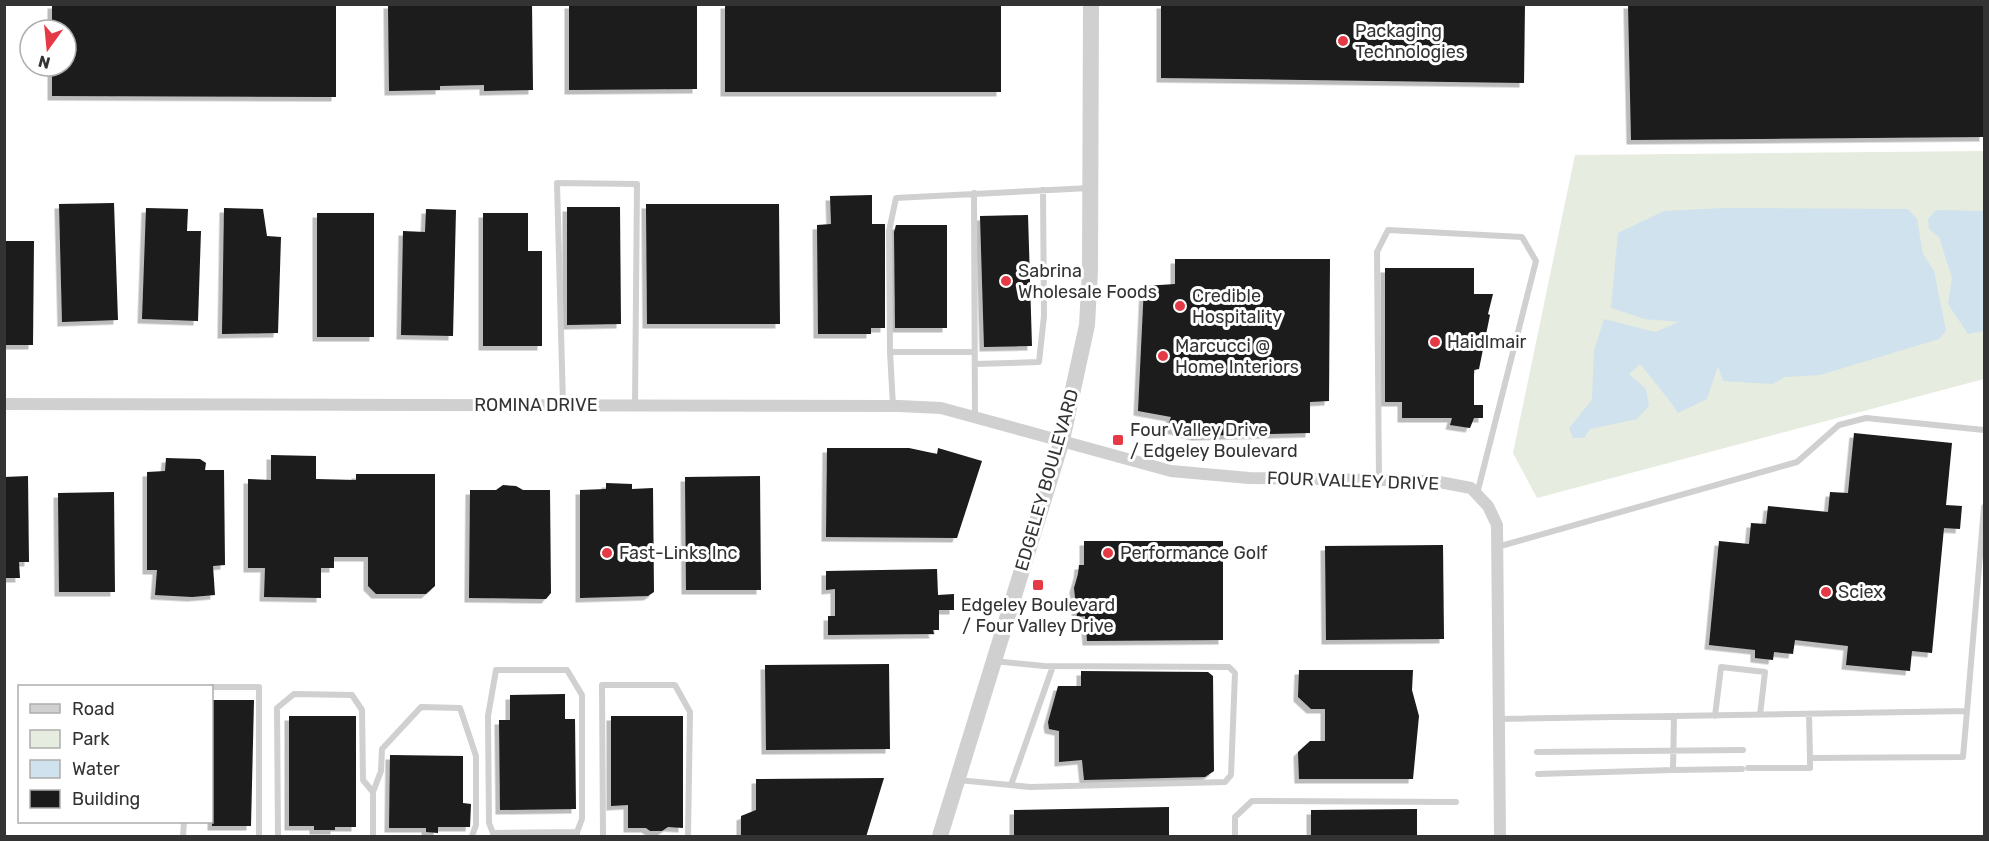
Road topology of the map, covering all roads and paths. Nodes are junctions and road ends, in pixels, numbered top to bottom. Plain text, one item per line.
1 (1091, 4) edge
2 (1091, 188) junction
3 (1043, 190) junction
4 (974, 193) junction
5 (890, 352) junction
6 (975, 352) junction
7 (975, 364) junction
8 (4, 404) edge
9 (563, 405) junction
10 (635, 406) junction
11 (893, 406) junction
12 (975, 417) junction
13 (1984, 430) edge
14 (1062, 440) junction
15 (1379, 480) junction
16 (1476, 494) junction
17 (1984, 507) edge
18 (1497, 547) junction
19 (994, 661) junction
20 (1053, 666) junction
21 (213, 687) edge
22 (1967, 711) junction
23 (1809, 714) junction
24 (1760, 715) junction
25 (1674, 716) junction
26 (1715, 716) junction
27 (1498, 719) junction
28 (1743, 750) dead end
29 (1673, 751) junction
30 (1538, 752) dead end
31 (1810, 758) junction
32 (1673, 770) junction
33 (1538, 774) dead end
34 (958, 780) junction
35 (1011, 785) junction
36 (373, 792) junction
37 (1456, 802) dead end
38 (577, 834) edge
39 (493, 835) edge
40 (259, 837) edge
41 (278, 837) edge
42 (373, 837) edge
43 (472, 837) edge
44 (603, 837) edge
45 (688, 837) edge
46 (940, 837) edge
47 (1234, 837) edge
48 (1500, 837) edge

1 - 2 street, EDGELEY BOULEVARD
2 - 3 lane
2 - 14 street, EDGELEY BOULEVARD
3 - 4 lane
3 - 7 lane
4 - 5 lane
4 - 6 lane
5 - 6 lane
5 - 11 lane
6 - 7 lane
7 - 12 lane
8 - 9 street, ROMINA DRIVE
9 - 10 street, ROMINA DRIVE
9 - 10 lane
10 - 11 street, ROMINA DRIVE
11 - 12 street, ROMINA DRIVE
12 - 14 street, ROMINA DRIVE
13 - 18 lane
14 - 15 street, FOUR VALLEY DRIVE
14 - 19 street, EDGELEY BOULEVARD
15 - 16 street, FOUR VALLEY DRIVE
15 - 16 lane
16 - 18 street
17 - 22 lane
18 - 27 street
19 - 20 lane
19 - 34 street, EDGELEY BOULEVARD
20 - 35 lane
20 - 35 lane
21 - 40 lane
22 - 23 lane
22 - 31 lane
23 - 24 lane
23 - 31 lane
24 - 26 lane
24 - 26 lane
25 - 26 lane
25 - 27 lane
25 - 29 lane
27 - 48 street
28 - 29 lane
29 - 30 lane
29 - 32 lane
31 - 32 lane
32 - 33 lane
34 - 35 lane
34 - 46 street, EDGELEY BOULEVARD
36 - 41 lane
36 - 42 lane
36 - 43 lane
37 - 47 lane
38 - 39 lane
38 - 39 lane
44 - 45 lane

